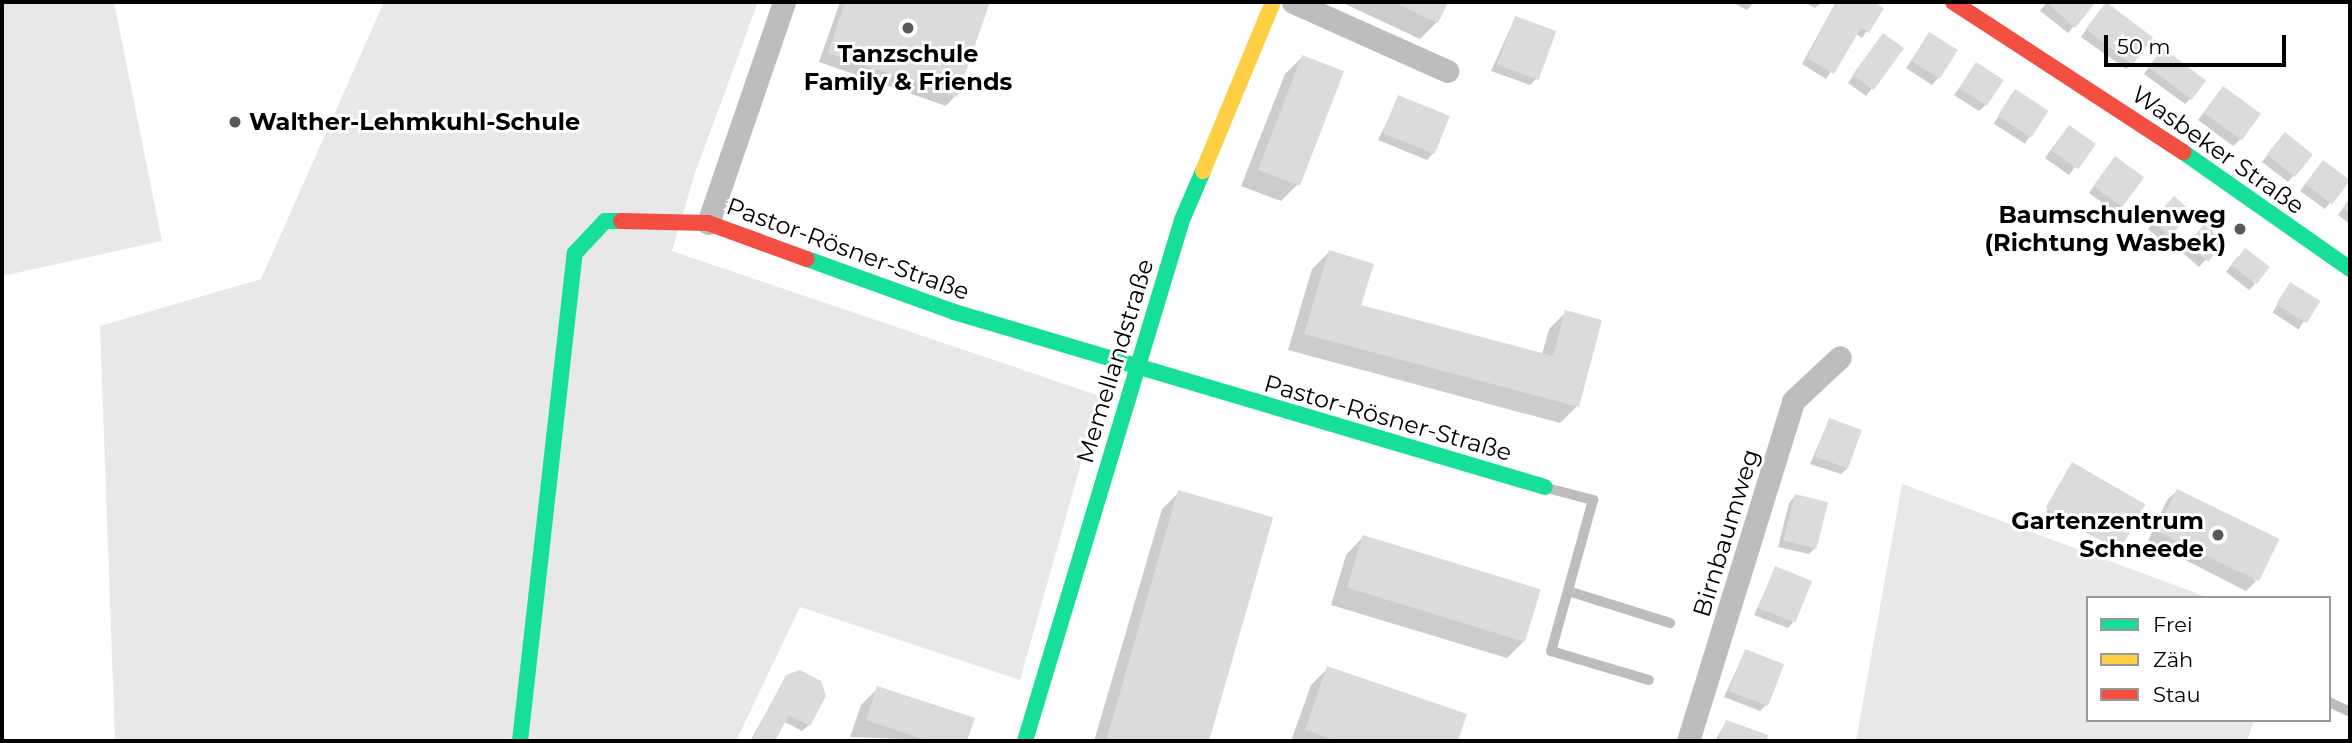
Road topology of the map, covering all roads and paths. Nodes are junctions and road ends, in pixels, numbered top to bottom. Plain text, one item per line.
1 (784, 2) edge
2 (1273, 2) edge
3 (1293, 2) edge
4 (1953, 2) edge
5 (1447, 71) dead end
6 (708, 223) junction
7 (2350, 269) edge
8 (1840, 357) dead end
9 (1135, 368) junction
10 (1545, 487) joint
11 (1568, 591) junction
12 (1670, 623) dead end
13 (1649, 680) dead end
14 (2331, 703) edge
15 (2350, 712) edge
16 (520, 741) edge
17 (1025, 741) edge
18 (1688, 741) edge

1 - 6 street
2 - 9 street, Memellandstraße
3 - 5 street
4 - 7 street, Wasbeker Straße
6 - 9 street, Pastor-Rösner-Straße
6 - 16 street, Pastor-Rösner-Straße
8 - 18 street, Birnbaumweg
9 - 10 street, Pastor-Rösner-Straße
9 - 17 street, Memellandstraße
10 - 11 lane
11 - 12 lane
11 - 13 lane
14 - 15 lane

